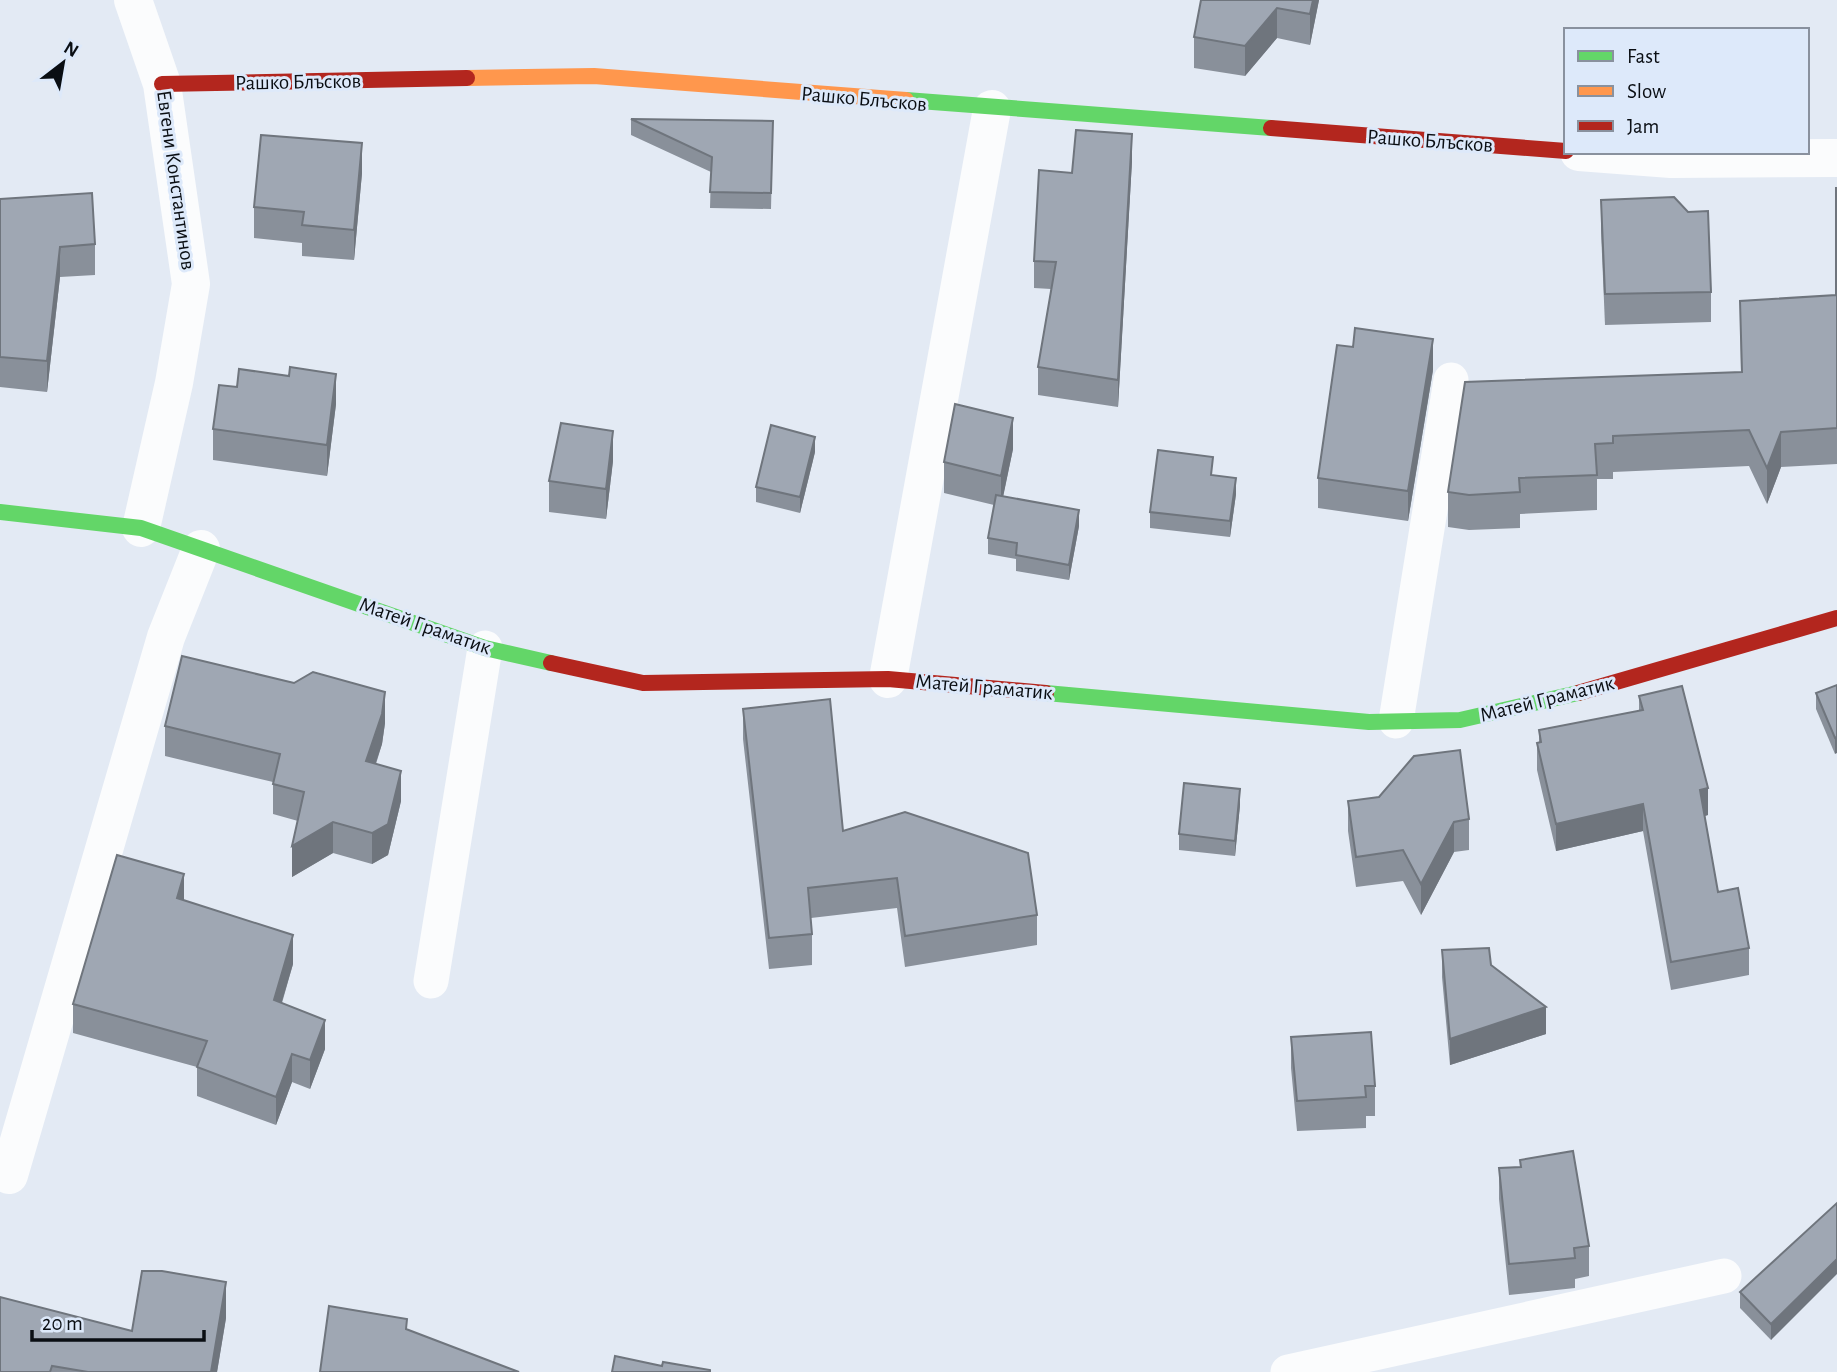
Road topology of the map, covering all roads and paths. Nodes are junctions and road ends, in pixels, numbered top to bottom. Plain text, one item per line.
1 (133, 0) edge
2 (162, 85) junction
3 (992, 109) junction
4 (1564, 151) edge
5 (1605, 154) edge
6 (1837, 158) edge
7 (1451, 380) dead end
8 (0, 512) edge
9 (141, 528) junction
10 (201, 548) junction
11 (1837, 618) edge
12 (485, 648) junction
13 (888, 679) junction
14 (1396, 721) junction
15 (431, 981) dead end
16 (9, 1175) dead end
17 (1724, 1276) dead end
18 (1288, 1372) edge

1 - 2 street, Евгени Константинов
2 - 3 street, Рашко Блъсков
2 - 9 street, Евгени Константинов
3 - 4 street, Рашко Блъсков
3 - 13 street
5 - 6 street
7 - 14 lane
8 - 9 street, Матей Граматик
9 - 10 street, Матей Граматик
10 - 12 street, Матей Граматик
10 - 16 street
11 - 14 street, Матей Граматик
12 - 13 street, Матей Граматик
12 - 15 lane
13 - 14 street, Матей Граматик
17 - 18 lane

